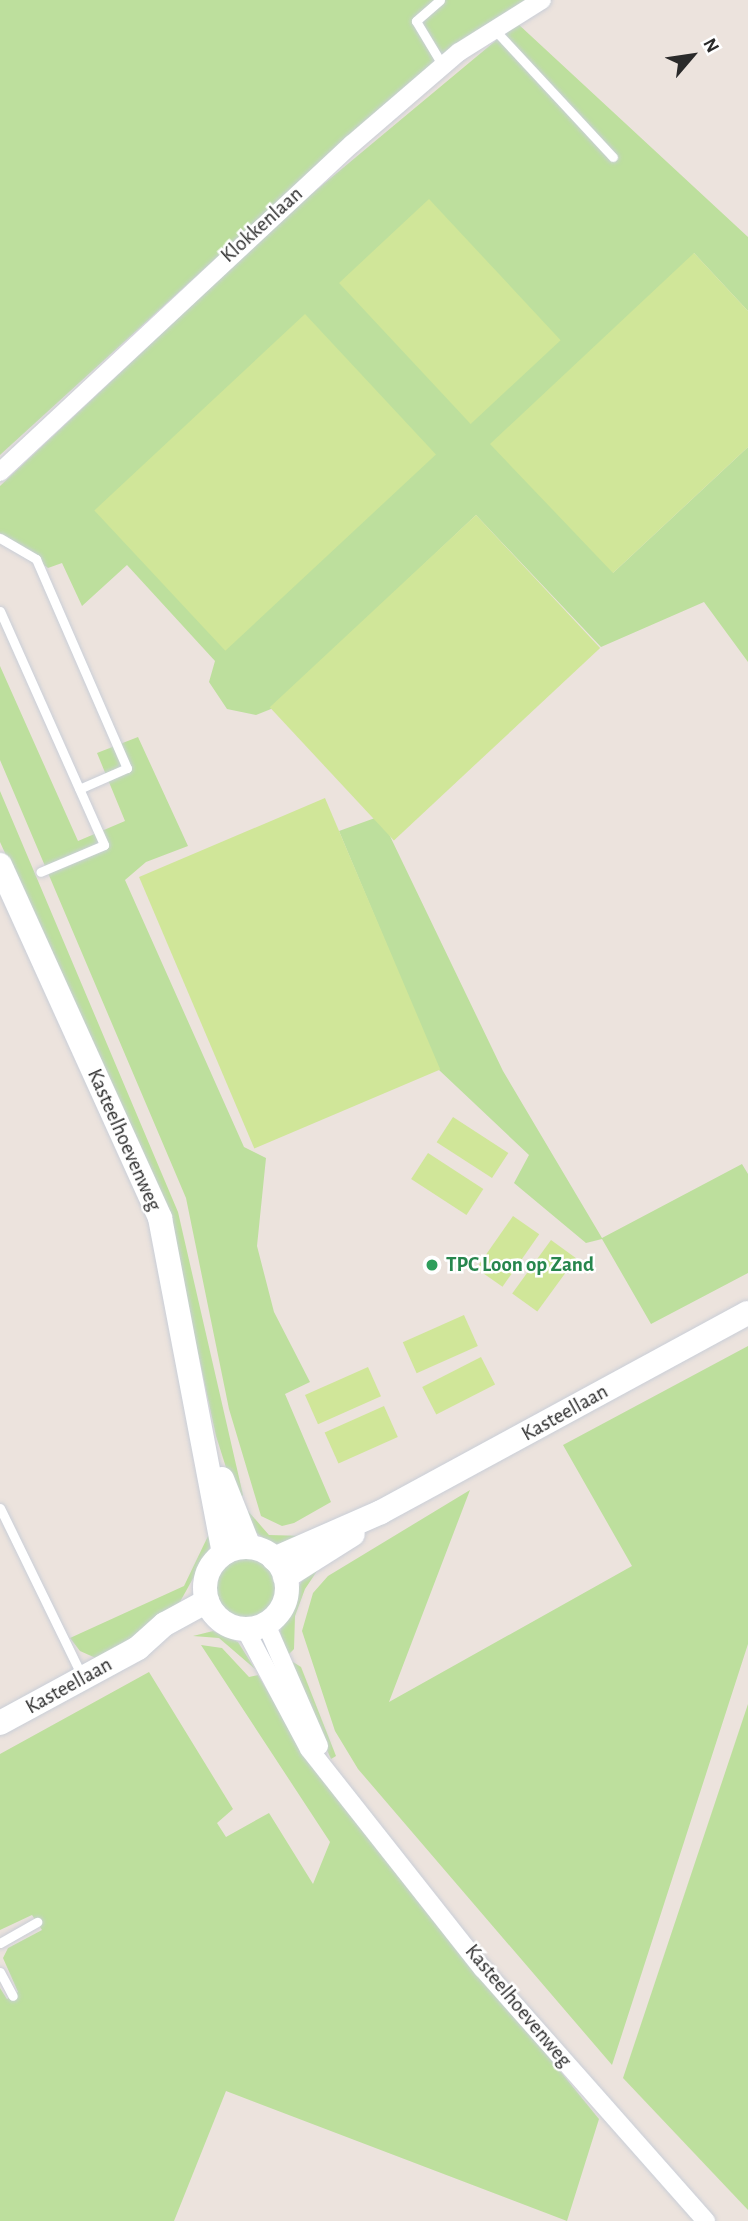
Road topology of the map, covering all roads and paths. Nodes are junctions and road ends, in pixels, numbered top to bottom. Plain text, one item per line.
1 (440, 0) edge
2 (542, 0) edge
3 (493, 28) junction
4 (443, 66) junction
5 (613, 157) dead end
6 (0, 472) edge
7 (0, 538) edge
8 (0, 611) edge
9 (79, 789) junction
10 (0, 865) edge
11 (40, 872) dead end
12 (748, 1313) edge
13 (204, 1429) junction
14 (0, 1508) edge
15 (249, 1547) junction
16 (224, 1553) junction
17 (280, 1568) junction
18 (211, 1608) junction
19 (255, 1626) junction
20 (82, 1678) junction
21 (0, 1723) edge
22 (37, 1923) dead end
23 (0, 1943) edge
24 (0, 1972) edge
25 (13, 1996) dead end
26 (706, 2221) edge

1 - 4 lane
2 - 3 street, Klokkenlaan
3 - 4 street, Klokkenlaan
3 - 5 lane
4 - 6 street, Klokkenlaan
7 - 9 lane
8 - 9 lane
9 - 11 lane
10 - 13 street, Kasteelhoevenweg
12 - 17 street, Kasteellaan
13 - 15 street, Kasteelhoevenweg
13 - 16 street, Kasteelhoevenweg
14 - 20 lane
15 - 16 street
15 - 17 street
16 - 18 street
17 - 19 street
18 - 19 street
18 - 20 street, Kasteellaan
19 - 26 street, Kasteelhoevenweg
20 - 21 street, Kasteellaan
22 - 23 lane
24 - 25 lane

